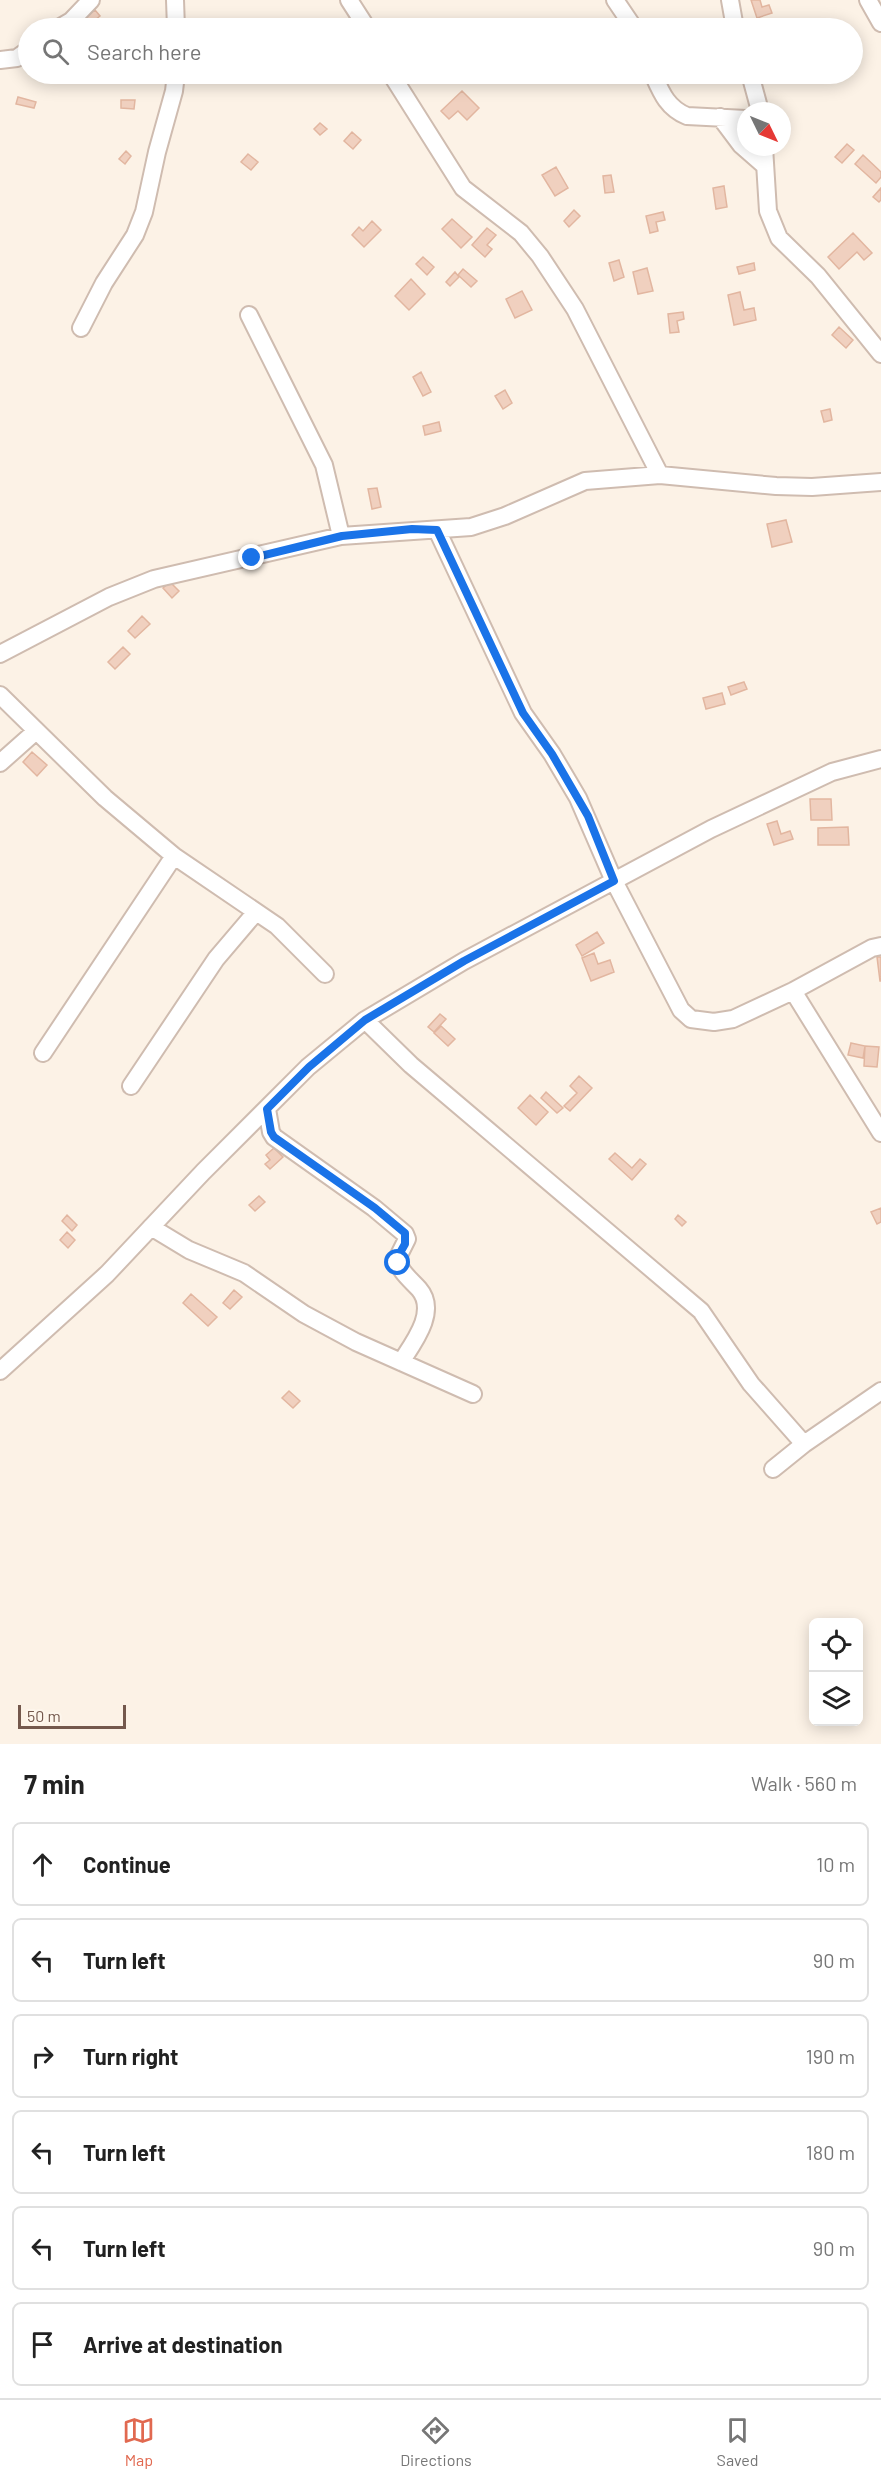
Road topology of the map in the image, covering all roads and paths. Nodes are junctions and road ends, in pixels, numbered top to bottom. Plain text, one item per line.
1 (91, 0) edge
2 (175, 0) edge
3 (348, 0) edge
4 (615, 0) edge
5 (730, 0) edge
6 (868, 0) edge
7 (74, 18) edge
8 (176, 18) edge
9 (360, 18) edge
10 (627, 18) edge
11 (733, 18) edge
12 (881, 23) edge
13 (18, 57) edge
14 (0, 60) edge
15 (175, 84) edge
16 (397, 84) edge
17 (657, 84) edge
18 (753, 84) edge
19 (758, 102) edge
20 (720, 117) junction
21 (737, 118) edge
22 (764, 156) edge
23 (765, 166) junction
24 (249, 315) dead end
25 (81, 328) dead end
26 (881, 354) edge
27 (660, 475) junction
28 (880, 484) edge
29 (437, 530) junction
30 (342, 536) junction
31 (0, 654) edge
32 (0, 695) edge
33 (36, 731) junction
34 (881, 759) edge
35 (0, 763) edge
36 (174, 856) junction
37 (614, 881) junction
38 (256, 912) junction
39 (881, 946) edge
40 (326, 974) dead end
41 (794, 991) junction
42 (365, 1020) junction
43 (43, 1053) dead end
44 (131, 1086) dead end
45 (267, 1109) junction
46 (881, 1133) edge
47 (151, 1227) junction
48 (401, 1362) junction
49 (0, 1371) edge
50 (881, 1391) edge
51 (472, 1394) dead end
52 (804, 1444) junction
53 (773, 1469) dead end

1 - 7 street
2 - 8 street
3 - 9 street
4 - 10 street
5 - 11 street
6 - 12 street
13 - 14 street
15 - 25 street
16 - 27 street
17 - 20 street
18 - 19 street
20 - 21 street
20 - 23 street
22 - 23 street
23 - 26 street
24 - 30 street
27 - 28 street
27 - 29 street
29 - 30 street
29 - 37 street
30 - 31 street
32 - 33 street
33 - 35 street
33 - 36 street
34 - 37 street
36 - 38 street
36 - 43 street
37 - 41 street
37 - 42 street
38 - 40 street
38 - 44 street
39 - 41 street
41 - 46 street
42 - 45 street
42 - 52 street
45 - 47 street
45 - 48 street
47 - 48 street
47 - 49 street
48 - 51 street
50 - 52 street
52 - 53 street

